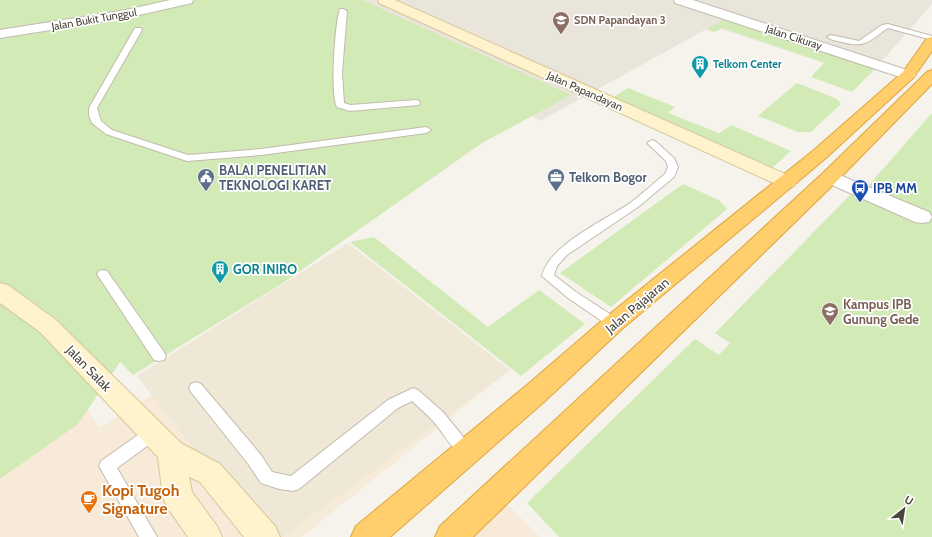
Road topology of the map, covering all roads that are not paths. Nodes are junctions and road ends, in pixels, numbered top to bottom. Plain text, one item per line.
1 (187, 0) edge
2 (384, 0) edge
3 (680, 0) edge
4 (343, 11) dead end
5 (138, 30) dead end
6 (0, 34) edge
7 (831, 36) dead end
8 (932, 39) edge
9 (922, 77) edge
10 (416, 103) dead end
11 (426, 130) dead end
12 (652, 142) dead end
13 (830, 178) junction
14 (787, 182) junction
15 (922, 217) dead end
16 (103, 274) dead end
17 (0, 291) edge
18 (614, 323) junction
19 (159, 356) dead end
20 (196, 388) dead end
21 (162, 443) junction
22 (468, 450) junction
23 (148, 537) edge
24 (206, 537) edge
25 (264, 537) edge
26 (367, 537) edge
27 (451, 537) edge

1 - 6 street, Jalan Bukit Tunggul
2 - 14 street, Jalan Papandayan
3 - 9 street, Jalan Cikuray
4 - 10 lane
5 - 11 lane
7 - 8 lane
8 - 9 highway
9 - 13 highway
9 - 14 highway, Jalan Pajajaran
12 - 18 lane
13 - 15 street
13 - 27 highway
14 - 18 highway, Jalan Pajajaran
16 - 19 lane
17 - 21 street, Jalan Salak
18 - 22 highway, Jalan Pajajaran
20 - 22 lane
21 - 23 lane
21 - 24 street
21 - 25 street, Jalan Salak
22 - 26 highway, Jalan Pajajaran

